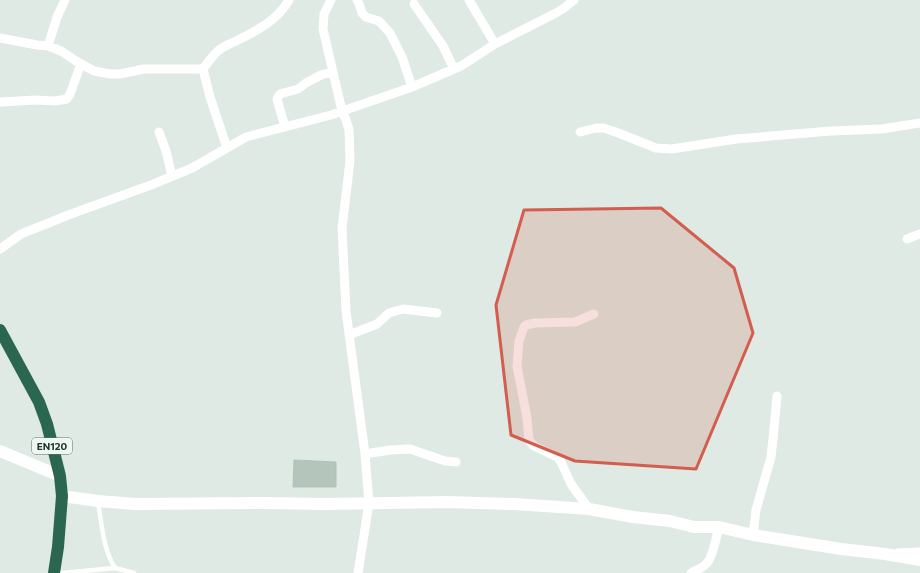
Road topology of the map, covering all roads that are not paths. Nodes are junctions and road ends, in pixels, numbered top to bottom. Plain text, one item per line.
1 (65, 0) edge
2 (288, 0) edge
3 (331, 0) edge
4 (469, 0) edge
5 (574, 0) edge
6 (359, 1) edge
7 (414, 4) dead end
8 (0, 38) edge
9 (495, 44) junction
10 (48, 46) junction
11 (81, 64) junction
12 (203, 69) junction
13 (454, 69) junction
14 (332, 72) junction
15 (412, 87) junction
16 (0, 102) edge
17 (342, 111) junction
18 (920, 123) edge
19 (285, 127) junction
20 (159, 132) dead end
21 (580, 132) dead end
22 (227, 148) junction
23 (172, 176) junction
24 (920, 234) edge
25 (907, 239) dead end
26 (0, 249) edge
27 (436, 313) dead end
28 (594, 314) dead end
29 (0, 330) edge
30 (349, 335) junction
31 (777, 396) dead end
32 (0, 451) edge
33 (365, 454) junction
34 (456, 462) dead end
35 (60, 476) junction
36 (62, 496) junction
37 (98, 501) junction
38 (369, 503) junction
39 (588, 508) junction
40 (719, 527) junction
41 (753, 535) junction
42 (920, 552) edge
43 (885, 554) junction
44 (920, 560) edge
45 (115, 568) junction
46 (54, 573) edge
47 (62, 573) edge
48 (134, 573) edge
49 (358, 573) edge
50 (691, 573) edge

1 - 10 street
2 - 12 street
3 - 14 street
4 - 9 street
5 - 9 street
6 - 15 street
7 - 13 street
8 - 10 street
9 - 13 street
10 - 11 street
11 - 12 street
11 - 16 street
12 - 22 street
13 - 15 street
14 - 17 street
14 - 19 street
15 - 17 street
17 - 19 street
17 - 30 street
18 - 21 street
19 - 22 street
20 - 23 street
22 - 23 street
23 - 26 street
24 - 25 street
27 - 30 street
28 - 39 street
29 - 35 highway, EN120
30 - 33 street
31 - 41 street
32 - 35 street
33 - 34 street
33 - 38 street
35 - 36 highway, EN120
36 - 37 street
36 - 46 highway, EN120
37 - 38 street
37 - 45 lane
38 - 39 street
38 - 49 street
39 - 40 street
40 - 41 street
40 - 50 street
41 - 43 street
42 - 43 street
43 - 44 street
45 - 47 lane
45 - 48 lane

